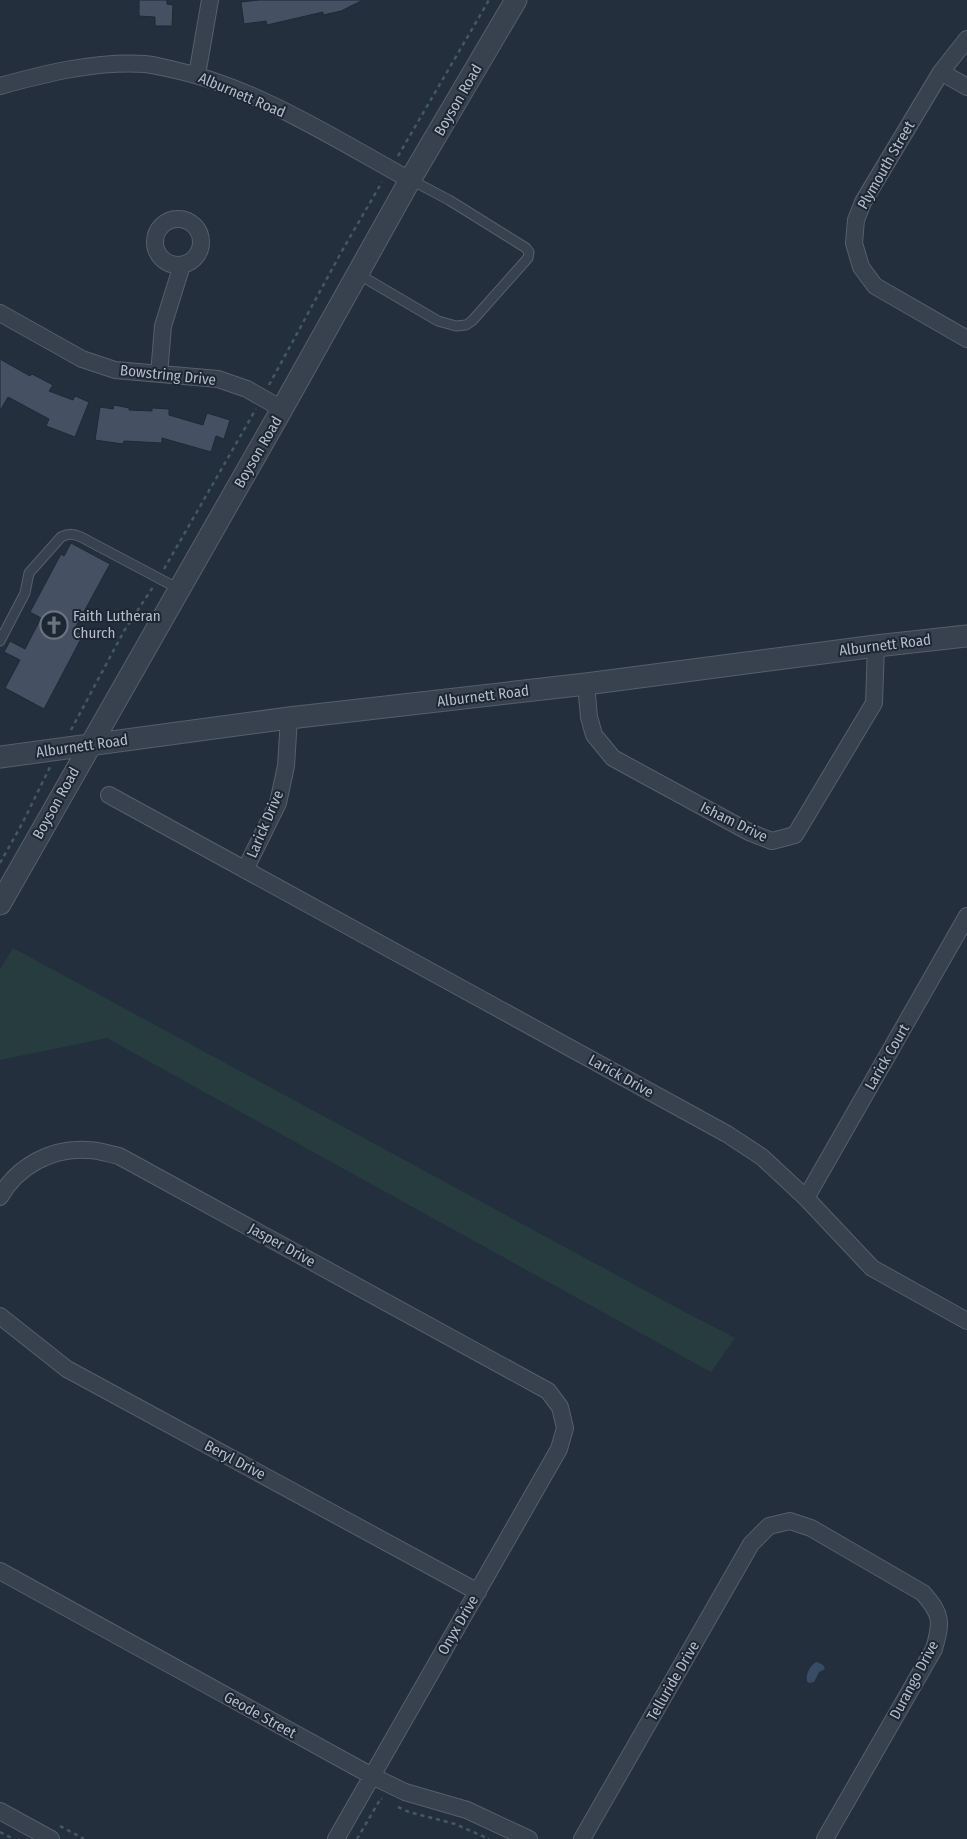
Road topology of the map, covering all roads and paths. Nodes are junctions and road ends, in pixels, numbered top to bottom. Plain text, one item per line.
1 (210, 0) edge
2 (489, 0) edge
3 (516, 0) edge
4 (967, 39) edge
5 (941, 72) junction
6 (196, 75) junction
7 (0, 86) edge
8 (967, 87) edge
9 (398, 154) dead end
10 (410, 180) junction
11 (383, 182) dead end
12 (182, 265) dead end
13 (358, 274) junction
14 (0, 313) edge
15 (967, 339) edge
16 (159, 374) junction
17 (267, 390) dead end
18 (282, 409) junction
19 (179, 589) junction
20 (967, 636) edge
21 (0, 640) edge
22 (876, 646) junction
23 (586, 684) junction
24 (289, 718) junction
25 (89, 744) junction
26 (0, 757) edge
27 (42, 782) dead end
28 (109, 795) dead end
29 (0, 863) edge
30 (245, 870) junction
31 (0, 904) edge
32 (967, 916) edge
33 (0, 1197) edge
34 (806, 1198) junction
35 (965, 1315) edge
36 (0, 1316) edge
37 (560, 1407) joint
38 (770, 1526) joint
39 (0, 1571) edge
40 (478, 1592) junction
41 (372, 1776) junction
42 (388, 1802) dead end
43 (395, 1805) dead end
44 (0, 1811) edge
45 (0, 1832) edge
46 (14, 1839) edge
47 (51, 1839) edge
48 (336, 1839) edge
49 (357, 1839) edge
50 (488, 1839) edge
51 (529, 1839) edge
52 (582, 1839) edge
53 (825, 1839) edge

1 - 6 street
2 - 9 path
3 - 10 street, Boyson Road
4 - 5 street, Plymouth Street
5 - 8 street
5 - 15 street, Plymouth Street
6 - 7 street, Alburnett Road
6 - 10 street, Alburnett Road
10 - 13 street, Boyson Road
10 - 13 lane
11 - 17 path
12 - 16 street
13 - 18 street, Boyson Road
14 - 16 street, Bowstring Drive
16 - 18 street, Bowstring Drive
18 - 19 street, Boyson Road
19 - 21 lane
19 - 25 street, Boyson Road
20 - 22 street, Alburnett Road
22 - 23 street, Alburnett Road
22 - 23 street, Isham Drive
23 - 24 street, Alburnett Road
24 - 25 street, Alburnett Road
24 - 30 street, Larick Drive
25 - 26 street, Alburnett Road
25 - 31 street, Boyson Road
27 - 29 path
28 - 30 street, Larick Drive
30 - 34 street, Larick Drive
32 - 34 street, Larick Court
33 - 37 street, Jasper Drive
34 - 35 street, Larick Drive
36 - 40 street, Beryl Drive
37 - 40 street, Onyx Drive
38 - 52 street, Telluride Drive
38 - 53 street, Durango Drive
39 - 41 street, Geode Street
40 - 41 street, Onyx Drive
41 - 48 street, Onyx Drive
41 - 51 street, Geode Street
42 - 49 path
43 - 50 path
44 - 47 street
45 - 46 path

